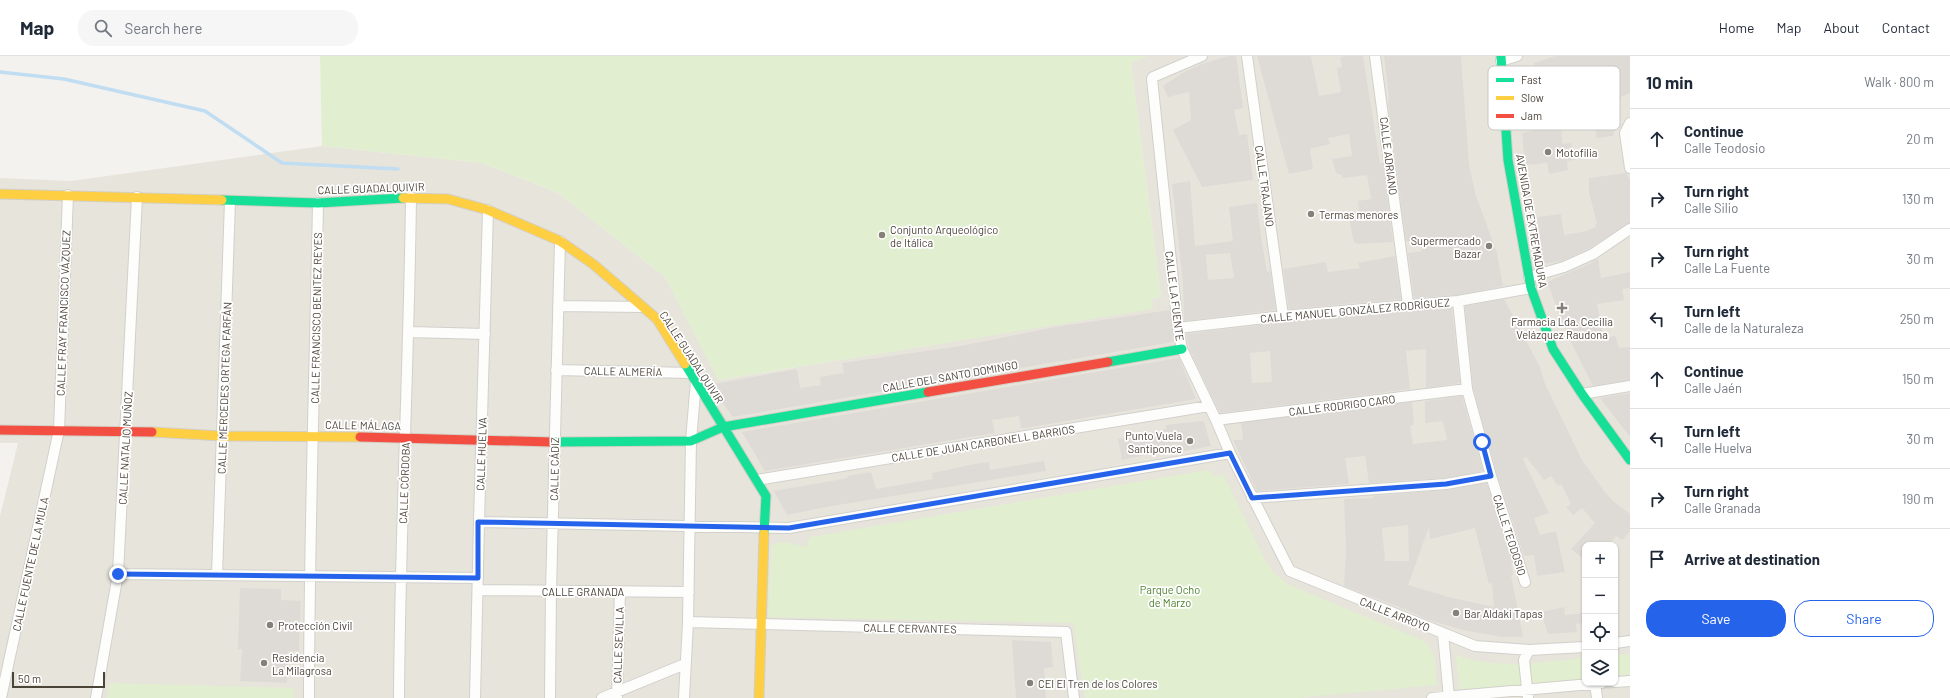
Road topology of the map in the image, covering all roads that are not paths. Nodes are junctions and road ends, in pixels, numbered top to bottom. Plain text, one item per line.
1 (1202, 56) edge
2 (1247, 56) edge
3 (1375, 56) edge
4 (1517, 56) edge
5 (1501, 58) edge
6 (1630, 123) edge
7 (1506, 130) edge
8 (1630, 168) edge
9 (0, 194) edge
10 (68, 196) junction
11 (137, 197) junction
12 (410, 197) junction
13 (230, 201) junction
14 (318, 203) junction
15 (488, 210) junction
16 (1630, 229) edge
17 (560, 241) junction
18 (1529, 277) junction
19 (1531, 288) junction
20 (1458, 301) junction
21 (1408, 304) junction
22 (558, 306) junction
23 (642, 307) junction
24 (1283, 316) junction
25 (1178, 328) junction
26 (409, 332) junction
27 (485, 334) junction
28 (1182, 349) junction
29 (556, 370) junction
30 (693, 377) junction
31 (1630, 386) edge
32 (1467, 389) junction
33 (1582, 394) junction
34 (1209, 406) junction
35 (1216, 420) junction
36 (723, 427) junction
37 (0, 430) edge
38 (59, 430) junction
39 (126, 430) junction
40 (222, 436) junction
41 (314, 436) junction
42 (405, 437) junction
43 (482, 439) junction
44 (691, 441) junction
45 (554, 442) junction
46 (1230, 453) junction
47 (1630, 460) edge
48 (1491, 476) junction
49 (757, 480) junction
50 (1252, 498) junction
51 (478, 522) junction
52 (553, 524) junction
53 (689, 526) junction
54 (765, 527) junction
55 (118, 574) junction
56 (217, 575) junction
57 (309, 576) junction
58 (400, 577) junction
59 (478, 578) junction
60 (1524, 582) dead end
61 (478, 590) junction
62 (551, 591) junction
63 (620, 591) junction
64 (689, 592) junction
65 (688, 622) junction
66 (760, 624) junction
67 (1444, 634) junction
68 (1630, 641) edge
69 (1618, 643) edge
70 (1582, 647) edge
71 (1529, 650) junction
72 (685, 664) junction
73 (1630, 680) edge
74 (1618, 682) edge
75 (1582, 685) edge
76 (1597, 686) edge
77 (1528, 694) edge
78 (617, 695) edge
79 (1449, 697) edge
80 (1, 698) edge
81 (96, 698) edge
82 (309, 698) edge
83 (399, 698) edge
84 (475, 698) edge
85 (550, 698) edge
86 (602, 698) edge
87 (684, 698) edge
88 (759, 698) edge
89 (1074, 698) edge
90 (1432, 698) edge
91 (1597, 698) edge

1 - 25 street, CALLE LA FUENTE
2 - 24 street, CALLE TRAJANO
3 - 21 street, CALLE ADRIANO
4 - 5 street
6 - 8 street
7 - 18 street, AVENIDA DE EXTREMADURA
9 - 10 street, CALLE GUADALQUIVIR
10 - 11 street, CALLE GUADALQUIVIR
10 - 38 street, CALLE FRAY FRANCISCO VÁZQUEZ
11 - 13 street, CALLE GUADALQUIVIR
11 - 39 street, CALLE NATALIO MUÑOZ
12 - 14 street, CALLE GUADALQUIVIR
12 - 15 street, CALLE GUADALQUIVIR
12 - 26 street, CALLE CÓRDOBA
13 - 14 street, CALLE GUADALQUIVIR
13 - 40 street, CALLE MERCEDES ORTEGA FARFÁN
14 - 41 street, CALLE FRANCISCO BENITEZ REYES
15 - 17 street, CALLE GUADALQUIVIR
15 - 27 street, CALLE HUELVA
16 - 18 street
17 - 22 street, CALLE CÁDIZ
17 - 23 street, CALLE GUADALQUIVIR
18 - 19 street, AVENIDA DE EXTREMADURA
19 - 20 street, CALLE MANUEL GONZÁLEZ RODRÍGUEZ
19 - 33 street, AVENIDA DE EXTREMADURA
20 - 21 street, CALLE MANUEL GONZÁLEZ RODRÍGUEZ
20 - 32 street, CALLE TEODOSIO
21 - 24 street, CALLE MANUEL GONZÁLEZ RODRÍGUEZ
22 - 23 street
22 - 29 street, CALLE CÁDIZ
23 - 30 street, CALLE GUADALQUIVIR
24 - 25 street, CALLE MANUEL GONZÁLEZ RODRÍGUEZ
25 - 28 street, CALLE LA FUENTE
26 - 27 street
26 - 42 street, CALLE CÓRDOBA
27 - 43 street, CALLE HUELVA
28 - 34 street, CALLE LA FUENTE
28 - 36 street, CALLE DEL SANTO DOMINGO
29 - 30 street, CALLE ALMERÍA
29 - 45 street, CALLE CÁDIZ
30 - 36 street, CALLE GUADALQUIVIR
30 - 44 street
31 - 33 street
32 - 35 street, CALLE RODRIGO CARO
32 - 48 street, CALLE TEODOSIO
33 - 47 street, AVENIDA DE EXTREMADURA
34 - 35 street, CALLE LA FUENTE
34 - 49 street, CALLE DE JUAN CARBONELL BARRIOS
35 - 46 street, CALLE LA FUENTE
36 - 44 street, CALLE MÁLAGA
36 - 49 street, CALLE GUADALQUIVIR
37 - 38 street, CALLE MÁLAGA
38 - 39 street, CALLE MÁLAGA
38 - 80 street, CALLE FUENTE DE LA MULA
39 - 40 street, CALLE MÁLAGA
39 - 55 street, CALLE NATALIO MUÑOZ
40 - 41 street, CALLE MÁLAGA
40 - 56 street, CALLE MERCEDES ORTEGA FARFÁN
41 - 42 street, CALLE MÁLAGA
41 - 57 street, CALLE FRANCISCO BENITEZ REYES
42 - 43 street, CALLE MÁLAGA
42 - 58 street, CALLE CÓRDOBA
43 - 45 street, CALLE MÁLAGA
43 - 51 street, CALLE HUELVA
44 - 45 street, CALLE MÁLAGA
44 - 53 street
45 - 52 street, CALLE CÁDIZ
46 - 50 street, CALLE LA FUENTE
46 - 54 street
48 - 50 street
48 - 60 street, CALLE TEODOSIO
49 - 54 street, CALLE GUADALQUIVIR
50 - 67 street, CALLE ARROYO
51 - 52 street
51 - 59 street, CALLE HUELVA
52 - 53 street
52 - 62 street, CALLE CÁDIZ
53 - 54 street
53 - 64 street
54 - 66 street, CALLE GUADALQUIVIR
55 - 56 street
55 - 81 street, CALLE NATALIO MUÑOZ
56 - 57 street
57 - 58 street
57 - 82 street, CALLE FRANCISCO BENITEZ REYES
58 - 59 street
58 - 83 street, CALLE CÓRDOBA
59 - 61 street, CALLE HUELVA
61 - 62 street, CALLE GRANADA
61 - 84 street, CALLE HUELVA
62 - 63 street, CALLE GRANADA
62 - 85 street, CALLE CÁDIZ
63 - 64 street, CALLE GRANADA
63 - 78 street, CALLE SEVILLA
64 - 65 street
65 - 66 street, CALLE CERVANTES
65 - 72 street
66 - 88 street, CALLE GUADALQUIVIR
66 - 89 street, CALLE CERVANTES
67 - 71 street, CALLE ARROYO
67 - 79 street
68 - 69 street
70 - 71 street, CALLE ARROYO
71 - 77 street
72 - 78 street
72 - 87 street
73 - 74 street
75 - 77 street
76 - 91 street
77 - 79 street
78 - 86 street
79 - 90 street

